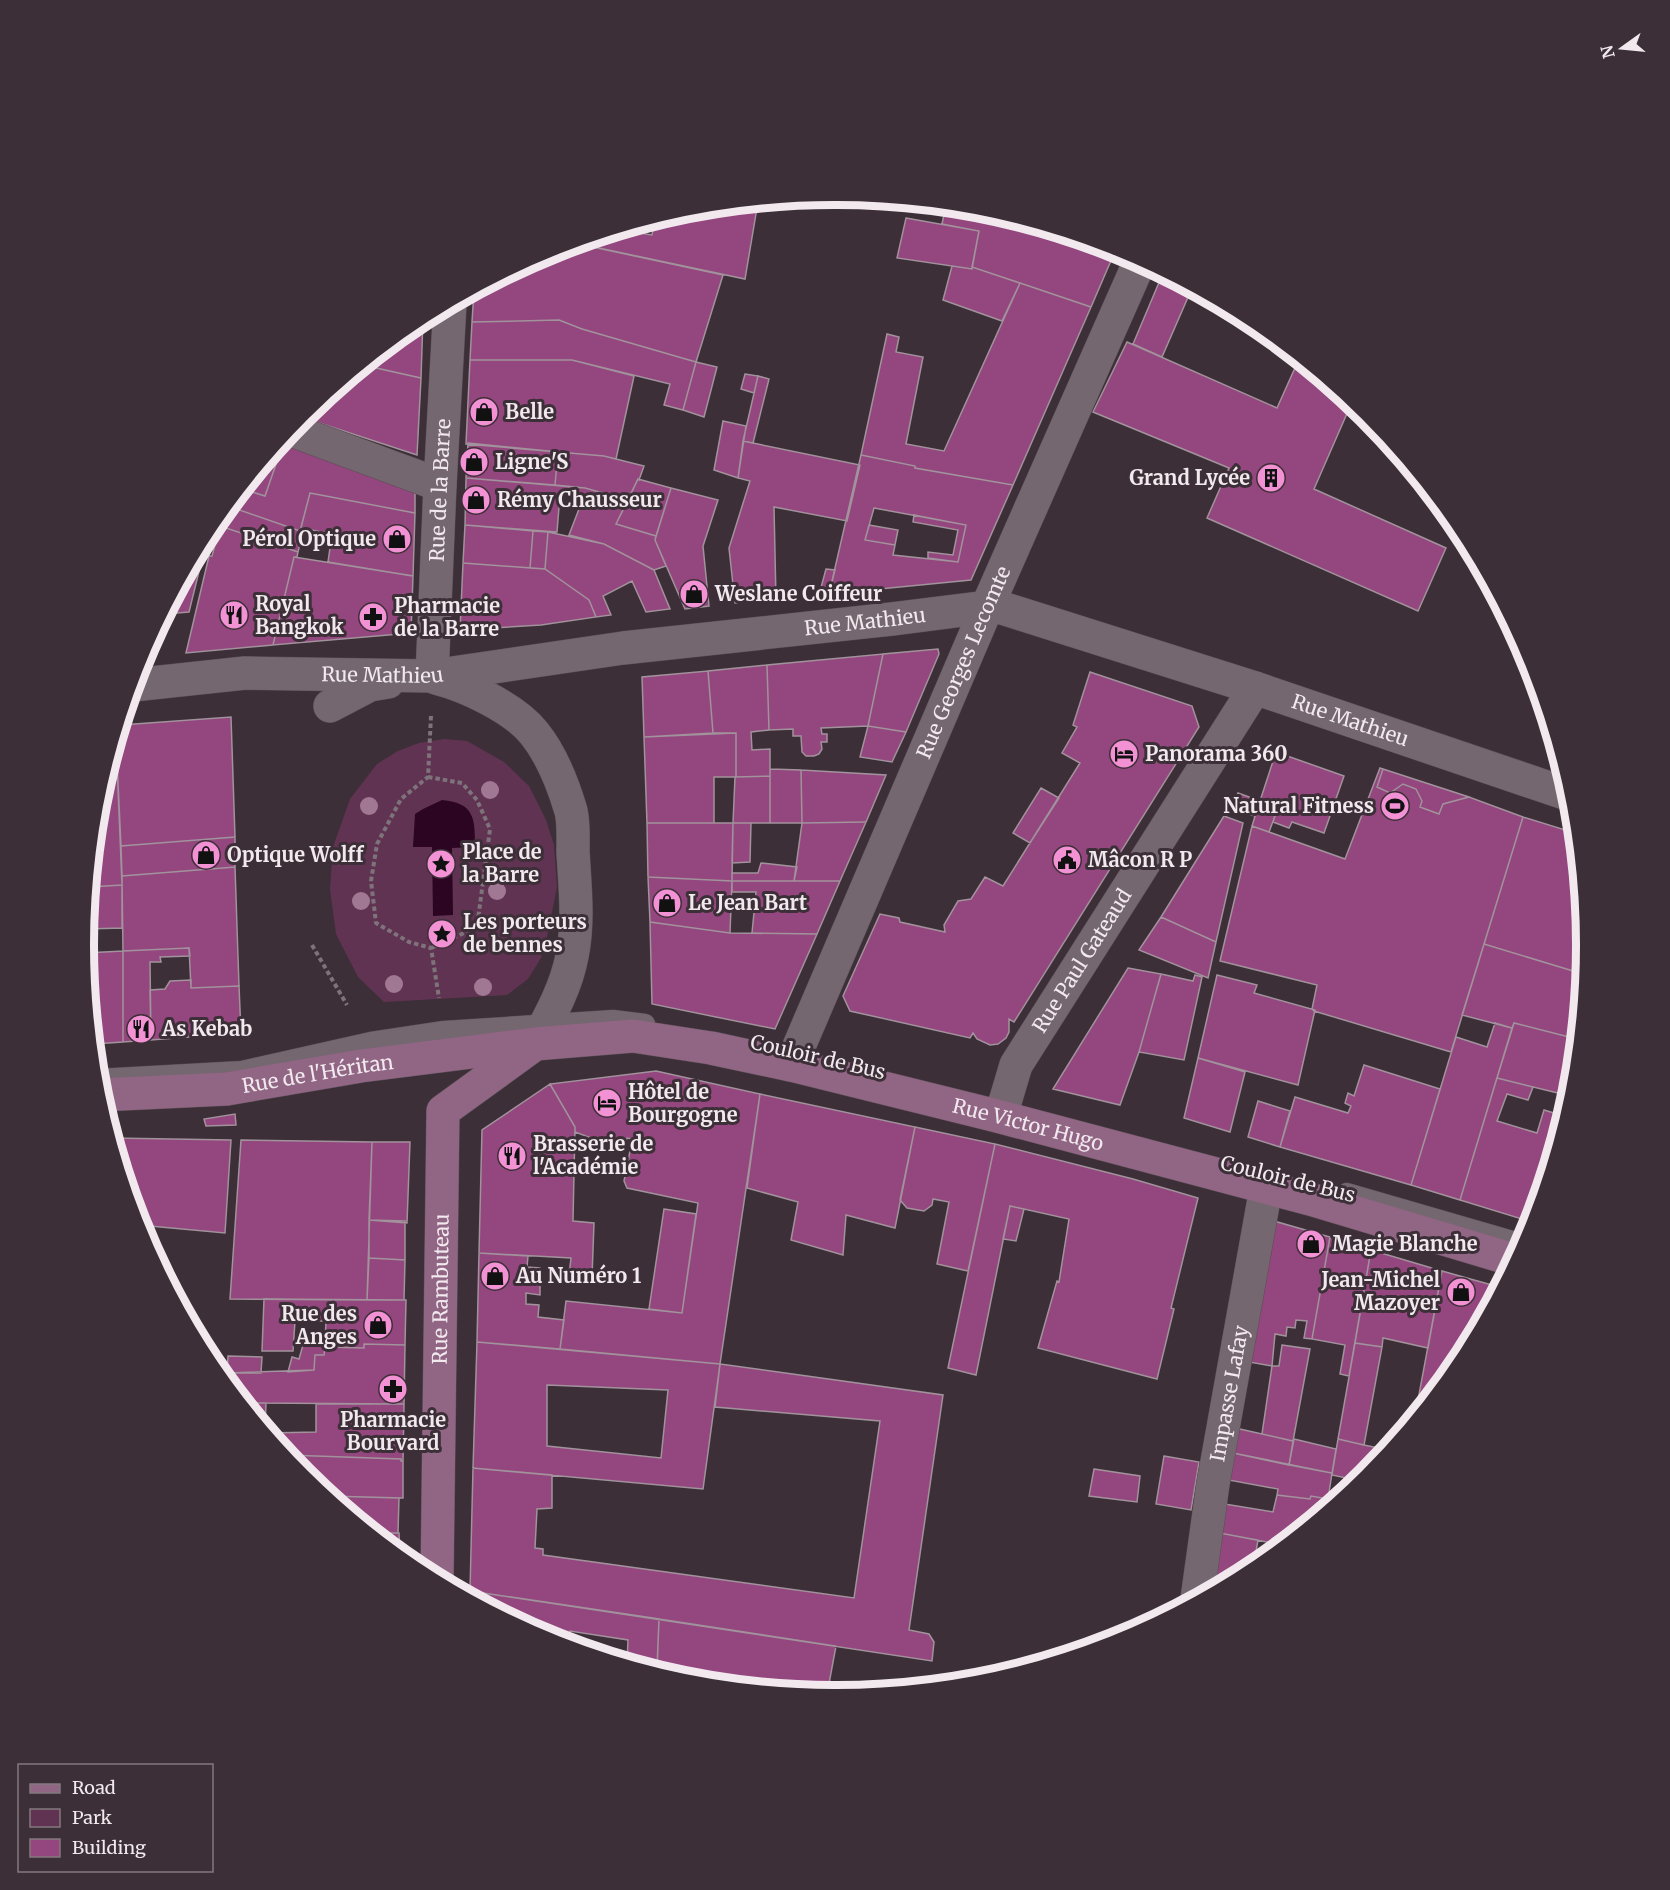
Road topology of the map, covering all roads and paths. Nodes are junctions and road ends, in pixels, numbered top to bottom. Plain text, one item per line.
1 (1136, 269) edge
2 (449, 313) edge
3 (300, 433) edge
4 (440, 485) junction
5 (987, 607) junction
6 (432, 676) junction
7 (143, 684) edge
8 (1255, 688) junction
9 (330, 706) dead end
10 (428, 777) junction
11 (1559, 791) edge
12 (312, 945) dead end
13 (431, 948) junction
14 (347, 1005) dead end
15 (444, 1031) junction
16 (541, 1034) junction
17 (794, 1057) junction
18 (107, 1078) edge
19 (110, 1095) edge
20 (1001, 1109) junction
21 (1266, 1188) junction
22 (1513, 1241) edge
23 (1506, 1258) edge
24 (437, 1569) edge
25 (1198, 1590) edge

1 - 5 street, Rue Georges Lecomte
2 - 4 street, Rue de la Barre
3 - 4 street
4 - 6 street, Rue de la Barre
5 - 6 street, Rue Mathieu
5 - 8 street, Rue Mathieu
5 - 17 street, Rue Georges Lecomte
6 - 7 street, Rue Mathieu
6 - 9 street
6 - 10 path
6 - 16 street
8 - 11 street, Rue Mathieu
8 - 20 street, Rue Paul Gateaud
10 - 13 path
10 - 13 path
12 - 14 path
13 - 15 path
15 - 16 lane
15 - 18 lane
16 - 17 street, Rue Victor Hugo
16 - 19 street, Rue de l'Héritan
16 - 24 street, Rue Rambuteau
17 - 20 street, Rue Victor Hugo
20 - 21 street, Rue Victor Hugo
20 - 22 lane, Couloir de Bus
21 - 23 street, Rue Victor Hugo
21 - 25 street, Impasse Lafay

